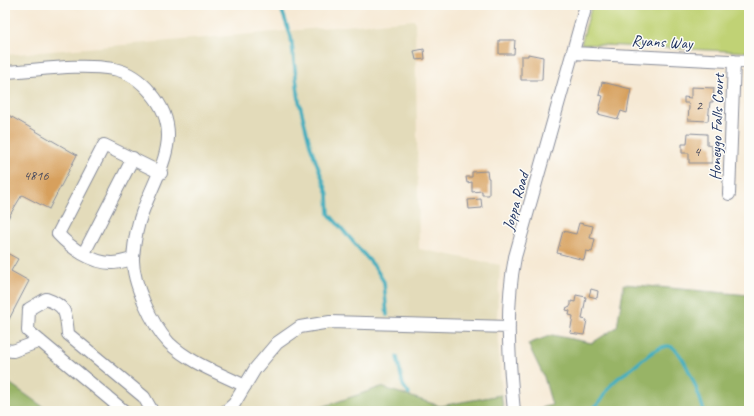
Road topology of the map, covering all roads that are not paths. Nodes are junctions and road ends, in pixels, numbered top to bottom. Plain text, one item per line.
1 (586, 5) edge
2 (573, 53) junction
3 (734, 61) junction
4 (749, 62) edge
5 (5, 72) edge
6 (133, 158) junction
7 (161, 173) junction
8 (730, 194) dead end
9 (84, 253) junction
10 (133, 259) junction
11 (509, 328) junction
12 (40, 341) junction
13 (5, 350) edge
14 (245, 386) junction
15 (124, 411) edge
16 (152, 411) edge
17 (226, 411) edge
18 (514, 411) edge

1 - 2 street, Joppa Road
2 - 3 street, Ryans Way
2 - 11 street, Joppa Road
3 - 4 street, Ryans Way
3 - 8 street, Honeygo Falls Court
5 - 7 street
6 - 7 street
6 - 9 street
6 - 9 street
7 - 10 street
9 - 10 street
10 - 14 street
11 - 14 street
11 - 18 street, Joppa Road
12 - 13 street
12 - 15 street
12 - 16 street
14 - 17 street

